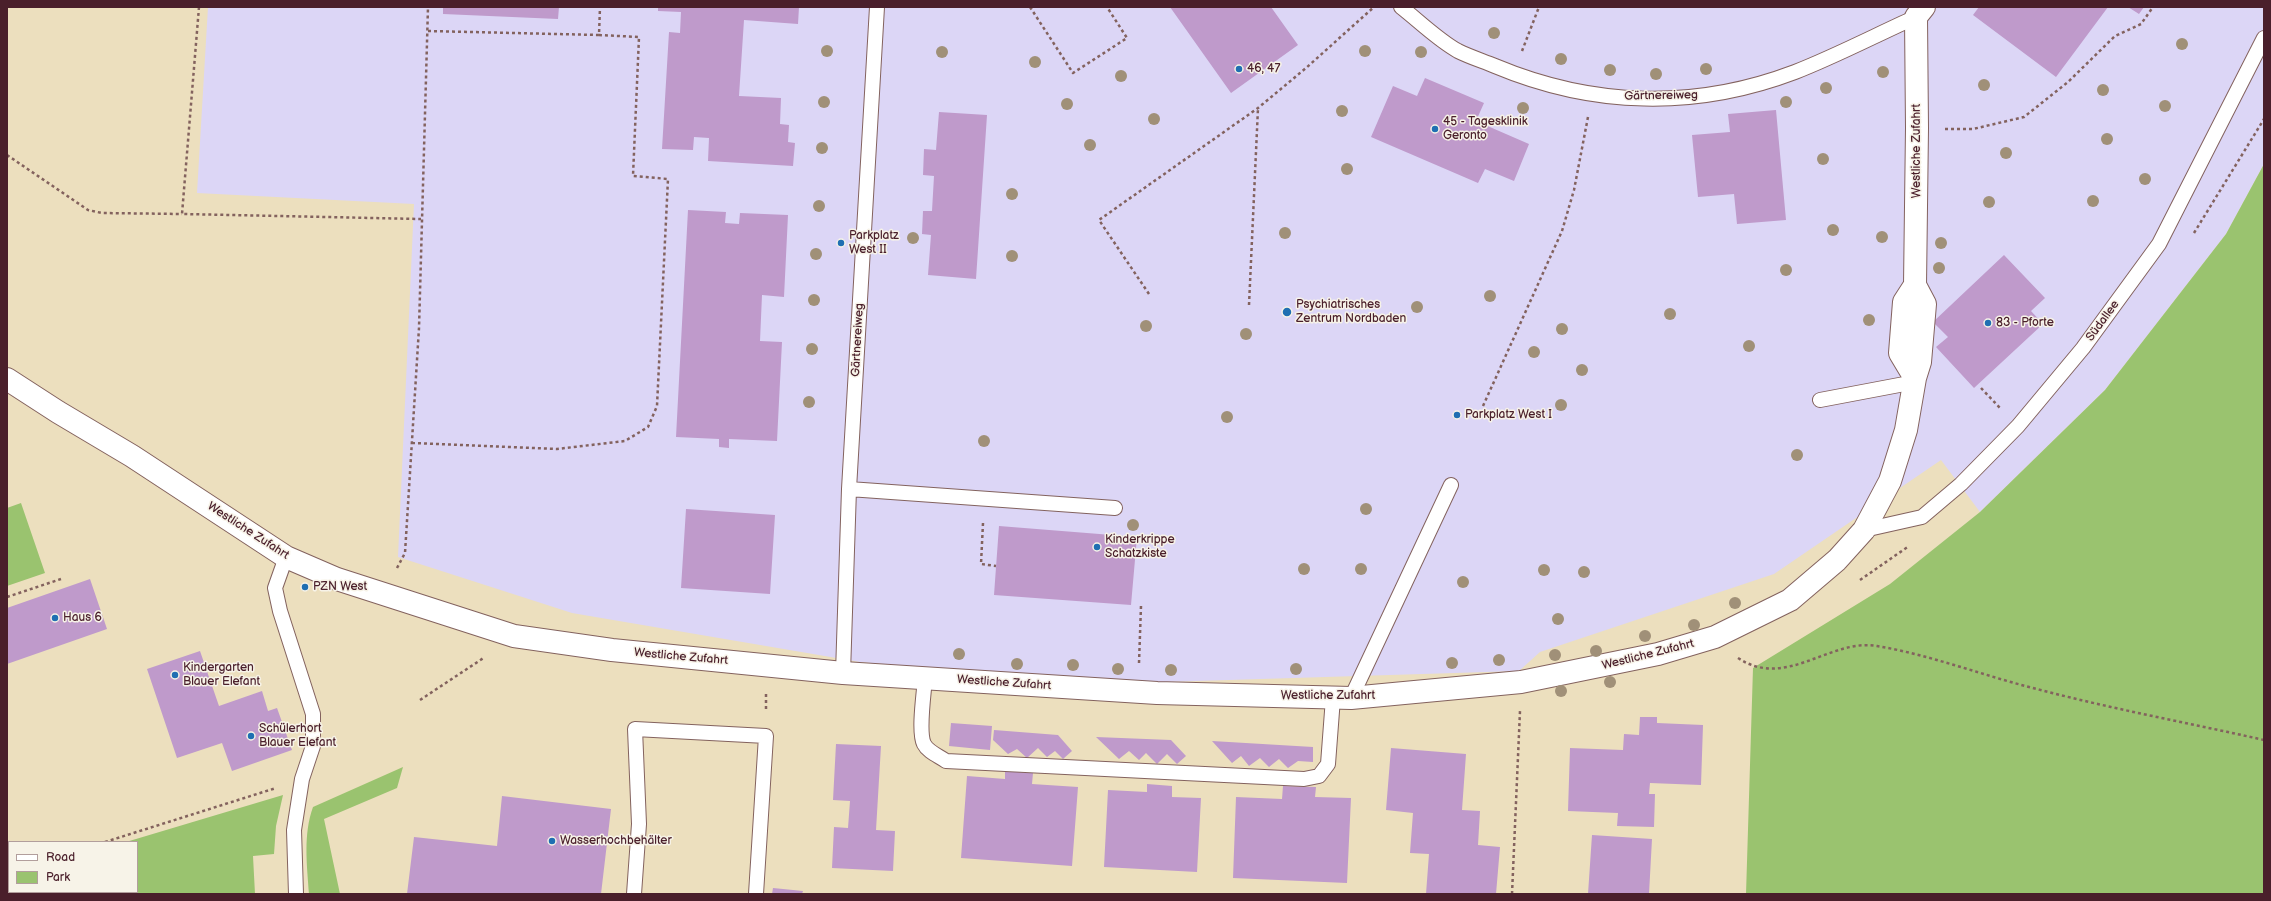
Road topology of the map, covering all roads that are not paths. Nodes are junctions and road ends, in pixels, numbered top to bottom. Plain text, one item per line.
1 (877, 7) edge
2 (1401, 7) edge
3 (1920, 12) edge
4 (2264, 38) edge
5 (7, 379) edge
6 (1915, 380) junction
7 (1820, 400) dead end
8 (1451, 485) dead end
9 (849, 489) junction
10 (1115, 508) dead end
11 (1864, 530) junction
12 (286, 557) junction
13 (843, 673) junction
14 (925, 678) junction
15 (1342, 698) junction
16 (296, 894) edge
17 (634, 894) edge
18 (756, 894) edge

1 - 9 lane, Gärtnereiweg
2 - 3 lane, Gärtnereiweg
3 - 6 street, Westliche Zufahrt
4 - 11 lane, Südallee
5 - 12 street, Westliche Zufahrt
6 - 7 lane
6 - 11 street, Westliche Zufahrt
8 - 15 lane
9 - 10 lane
9 - 13 lane, Gärtnereiweg
11 - 15 street, Westliche Zufahrt
12 - 13 street, Westliche Zufahrt
12 - 16 lane
13 - 14 street, Westliche Zufahrt
14 - 15 street, Westliche Zufahrt
14 - 15 lane
17 - 18 lane

